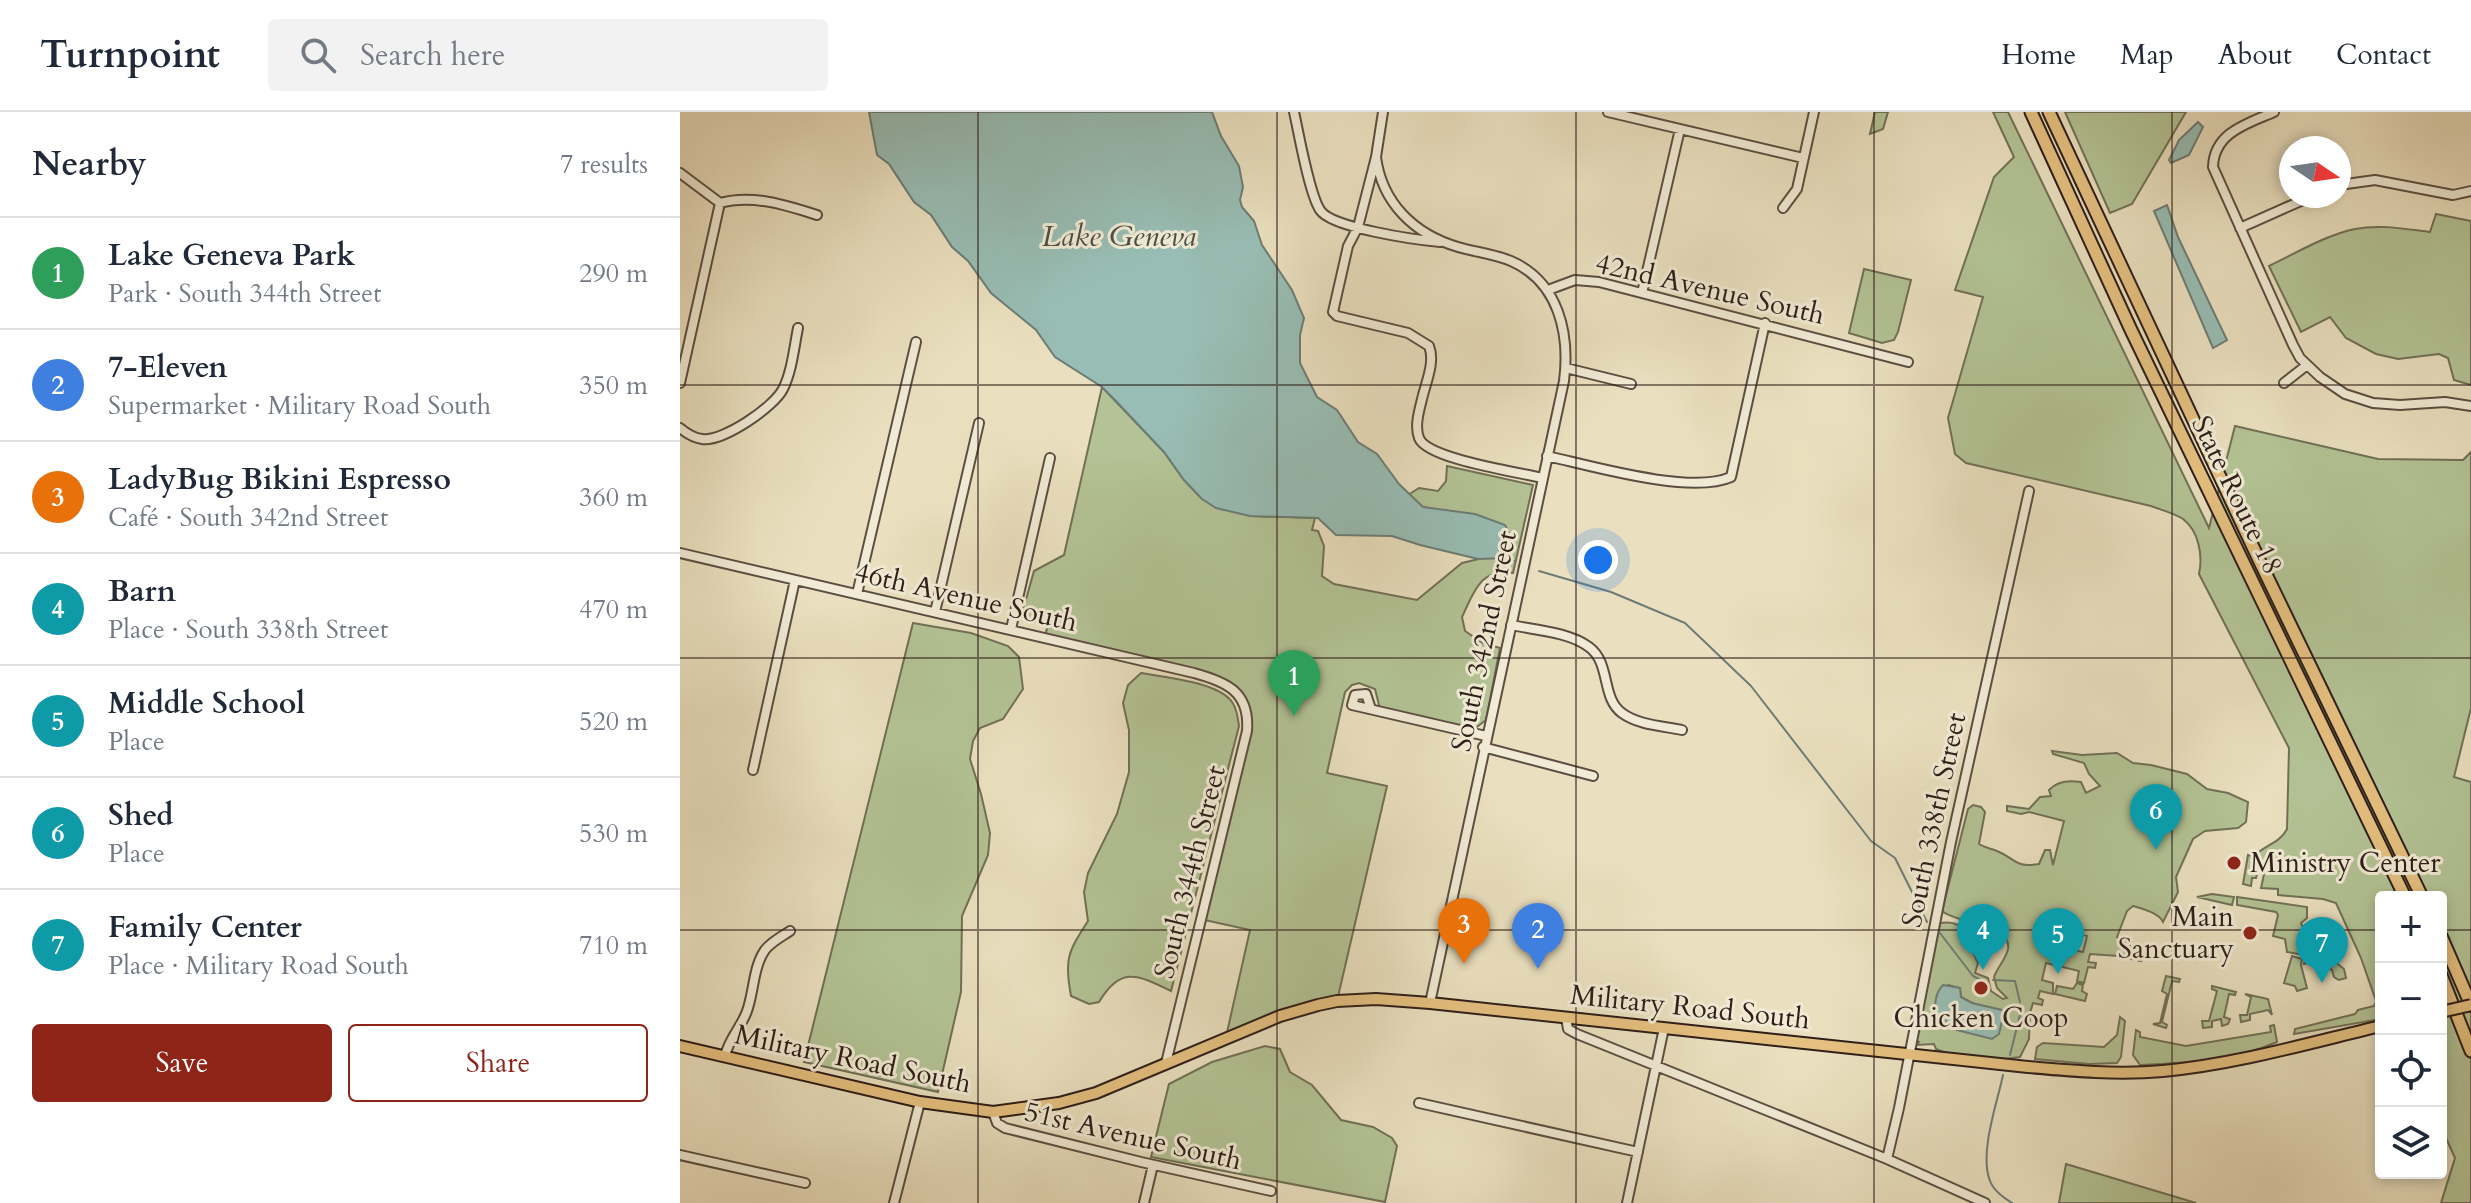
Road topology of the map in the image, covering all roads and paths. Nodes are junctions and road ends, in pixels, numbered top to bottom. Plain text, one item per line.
1 (1294, 112) edge
2 (1383, 112) edge
3 (1608, 112) edge
4 (1814, 112) edge
5 (2031, 112) edge
6 (2049, 112) edge
7 (2274, 112) edge
8 (1680, 129) junction
9 (1376, 157) junction
10 (1803, 158) junction
11 (680, 173) edge
12 (2351, 183) edge
13 (2471, 191) edge
14 (720, 203) junction
15 (1783, 208) dead end
16 (2285, 208) edge
17 (817, 215) dead end
18 (1358, 227) junction
19 (2240, 228) junction
20 (1444, 242) junction
21 (1548, 290) junction
22 (1642, 293) junction
23 (1765, 323) junction
24 (798, 328) dead end
25 (916, 342) dead end
26 (1908, 362) dead end
27 (2307, 365) junction
28 (1566, 368) junction
29 (680, 383) edge
30 (2284, 383) dead end
31 (1631, 384) dead end
32 (2471, 406) edge
33 (979, 423) dead end
34 (680, 428) edge
35 (1547, 456) junction
36 (1050, 458) dead end
37 (1542, 478) junction
38 (2029, 491) dead end
39 (680, 553) edge
40 (795, 580) junction
41 (857, 594) junction
42 (935, 612) junction
43 (1511, 625) junction
44 (1011, 629) junction
45 (1237, 693) joint
46 (1371, 709) dead end
47 (1682, 730) dead end
48 (1486, 736) junction
49 (1483, 747) junction
50 (753, 770) dead end
51 (1593, 776) dead end
52 (2402, 891) edge
53 (2419, 891) edge
54 (790, 931) dead end
55 (2447, 950) edge
56 (2447, 990) edge
57 (1430, 1003) junction
58 (2471, 1005) edge
59 (2447, 1011) edge
60 (1566, 1018) junction
61 (1664, 1028) junction
62 (2375, 1028) edge
63 (680, 1046) edge
64 (2471, 1051) edge
65 (1908, 1053) junction
66 (725, 1056) junction
67 (1166, 1063) junction
68 (1657, 1067) junction
69 (920, 1102) junction
70 (1419, 1103) dead end
71 (993, 1112) junction
72 (1638, 1152) junction
73 (680, 1155) edge
74 (1887, 1159) junction
75 (1153, 1165) junction
76 (805, 1183) dead end
77 (1271, 1191) dead end
78 (894, 1203) edge
79 (1144, 1203) edge
80 (1627, 1203) edge
81 (1985, 1203) edge

1 - 18 street
2 - 9 street
3 - 8 street
4 - 10 street
5 - 52 highway, State Route 18
6 - 53 highway, State Route 18
7 - 19 street
8 - 10 street
8 - 22 street
9 - 18 street
9 - 20 street
10 - 15 street
11 - 14 street
12 - 13 street
14 - 17 street
14 - 29 street
16 - 19 street
18 - 20 street
18 - 37 street
19 - 27 street
20 - 21 street
21 - 22 street, 42nd Avenue South
21 - 28 street, South 342nd Street
22 - 23 street, 42nd Avenue South
23 - 26 street, 42nd Avenue South
23 - 35 street
24 - 34 street
25 - 41 street
27 - 30 street
27 - 32 street
28 - 31 street
28 - 35 street, South 342nd Street
33 - 42 street
35 - 37 street, South 342nd Street
36 - 44 street
37 - 43 street, South 342nd Street
38 - 65 street, South 338th Street
39 - 40 street, 46th Avenue South
40 - 41 street, 46th Avenue South
40 - 50 street
41 - 42 street, 46th Avenue South
42 - 44 street, 46th Avenue South
43 - 47 street
43 - 48 street, South 342nd Street
44 - 45 street, 46th Avenue South
45 - 67 street, South 344th Street
46 - 48 street
48 - 49 street, South 342nd Street
49 - 51 street
49 - 57 street, South 342nd Street
54 - 66 street
55 - 58 highway
56 - 64 highway
57 - 60 main road, Military Road South
57 - 67 main road, Military Road South
58 - 59 main road, bridge
60 - 61 main road, Military Road South
60 - 68 street
61 - 65 main road, Military Road South
61 - 68 street
62 - 65 main road, Military Road South
63 - 66 main road, Military Road South
65 - 74 street, South 338th Street
66 - 69 main road, Military Road South
67 - 71 main road, Military Road South
68 - 72 street
68 - 74 street
69 - 71 main road, Military Road South
69 - 78 street
70 - 72 street
71 - 75 street, 51st Avenue South
72 - 80 street
73 - 76 street
74 - 81 street
75 - 77 street, 51st Avenue South
75 - 79 street

